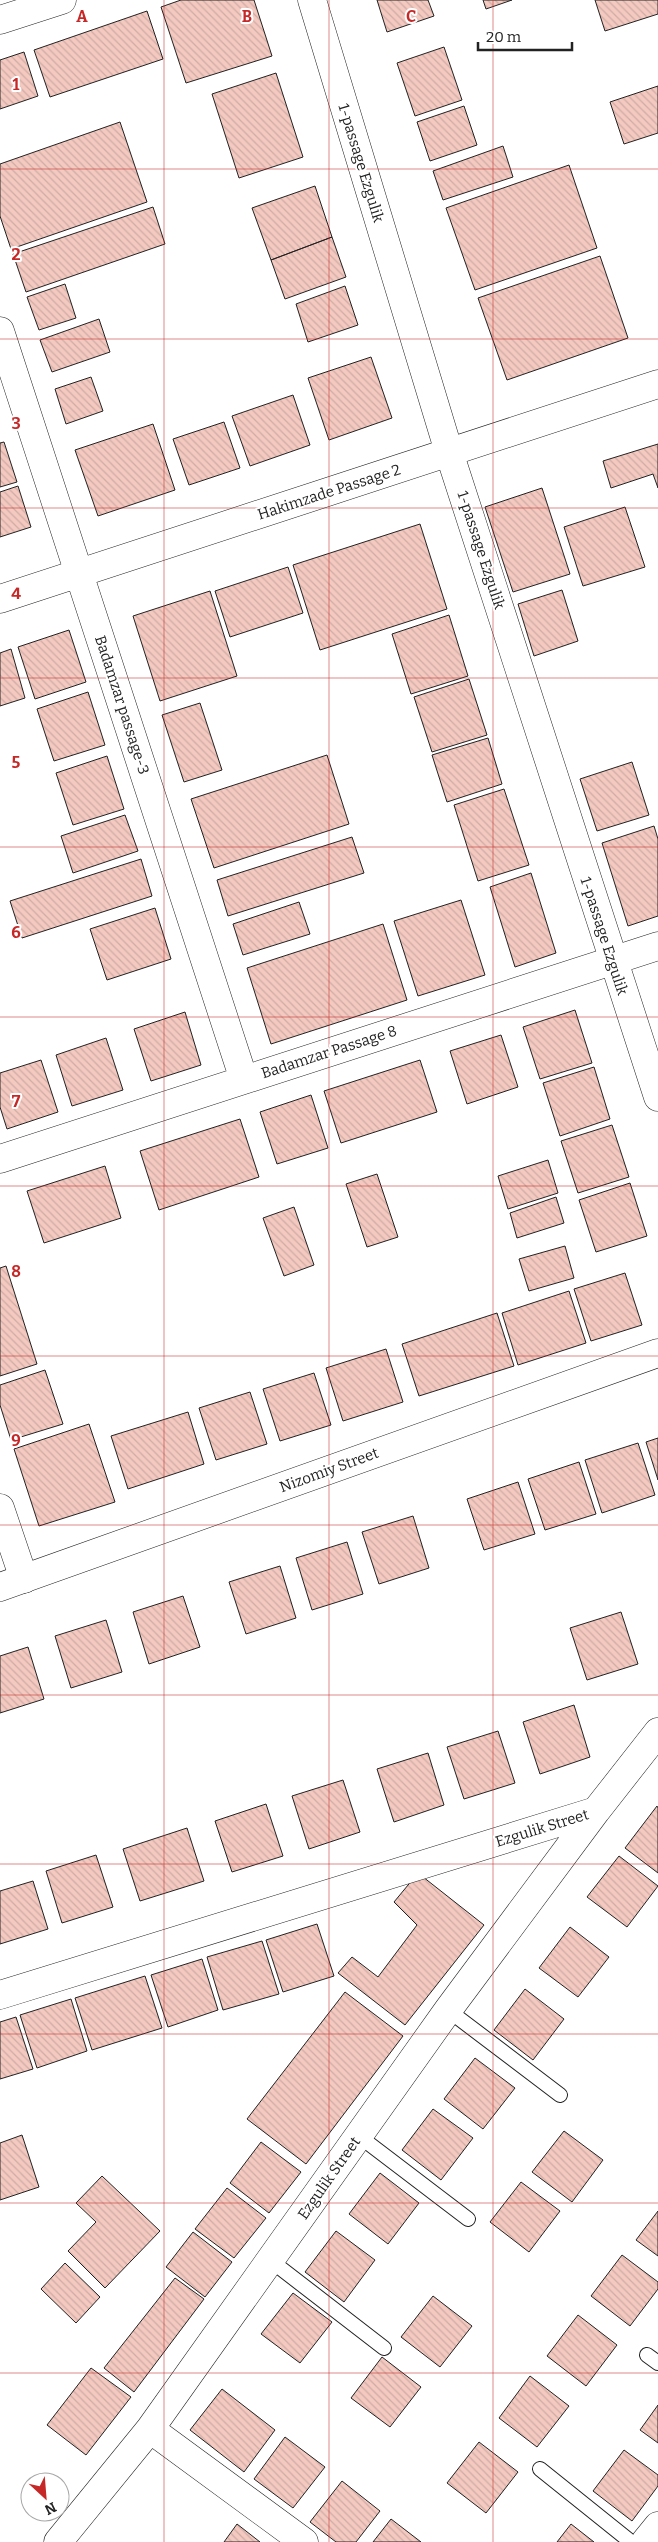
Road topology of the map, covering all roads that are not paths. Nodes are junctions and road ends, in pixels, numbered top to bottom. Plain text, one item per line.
1 (62, 0) edge
2 (312, 0) edge
3 (0, 20) edge
4 (0, 331) edge
5 (658, 384) edge
6 (450, 452) junction
7 (79, 573) junction
8 (0, 599) edge
9 (658, 946) edge
10 (612, 961) junction
11 (244, 1080) junction
12 (658, 1097) edge
13 (0, 1159) edge
14 (658, 1353) edge
15 (0, 1508) edge
16 (12, 1583) edge
17 (658, 1732) edge
18 (596, 1811) junction
19 (0, 1995) edge
20 (448, 2010) junction
21 (560, 2094) dead end
22 (359, 2136) junction
23 (468, 2219) dead end
24 (270, 2260) junction
25 (384, 2348) dead end
26 (150, 2430) junction
27 (540, 2469) dead end
28 (658, 2526) edge
29 (58, 2542) edge
30 (304, 2542) edge
31 (630, 2542) edge
32 (645, 2542) edge

1 - 3 street
2 - 6 street, 1-passage Ezgulik
4 - 7 street, Badamzar passage-3
5 - 6 street, Hakimzade Passage 2
6 - 7 street, Hakimzade Passage 2
6 - 10 street, 1-passage Ezgulik
7 - 8 street, Hakimzade Passage 2
7 - 11 street, Badamzar passage-3
9 - 10 street, Badamzar Passage 8
10 - 11 street, Badamzar Passage 8
10 - 12 street, 1-passage Ezgulik
11 - 13 street, Badamzar Passage 8
14 - 16 street, Nizomiy Street
15 - 16 street
17 - 18 street, Ezgulik Street
18 - 19 street, Ezgulik Street
18 - 20 street, Ezgulik Street
20 - 21 lane
20 - 22 street, Ezgulik Street
22 - 23 lane
22 - 24 street, Ezgulik Street
24 - 25 lane
24 - 26 street, Ezgulik Street
26 - 29 street, Ezgulik Street
26 - 30 street
27 - 31 lane
28 - 32 street

